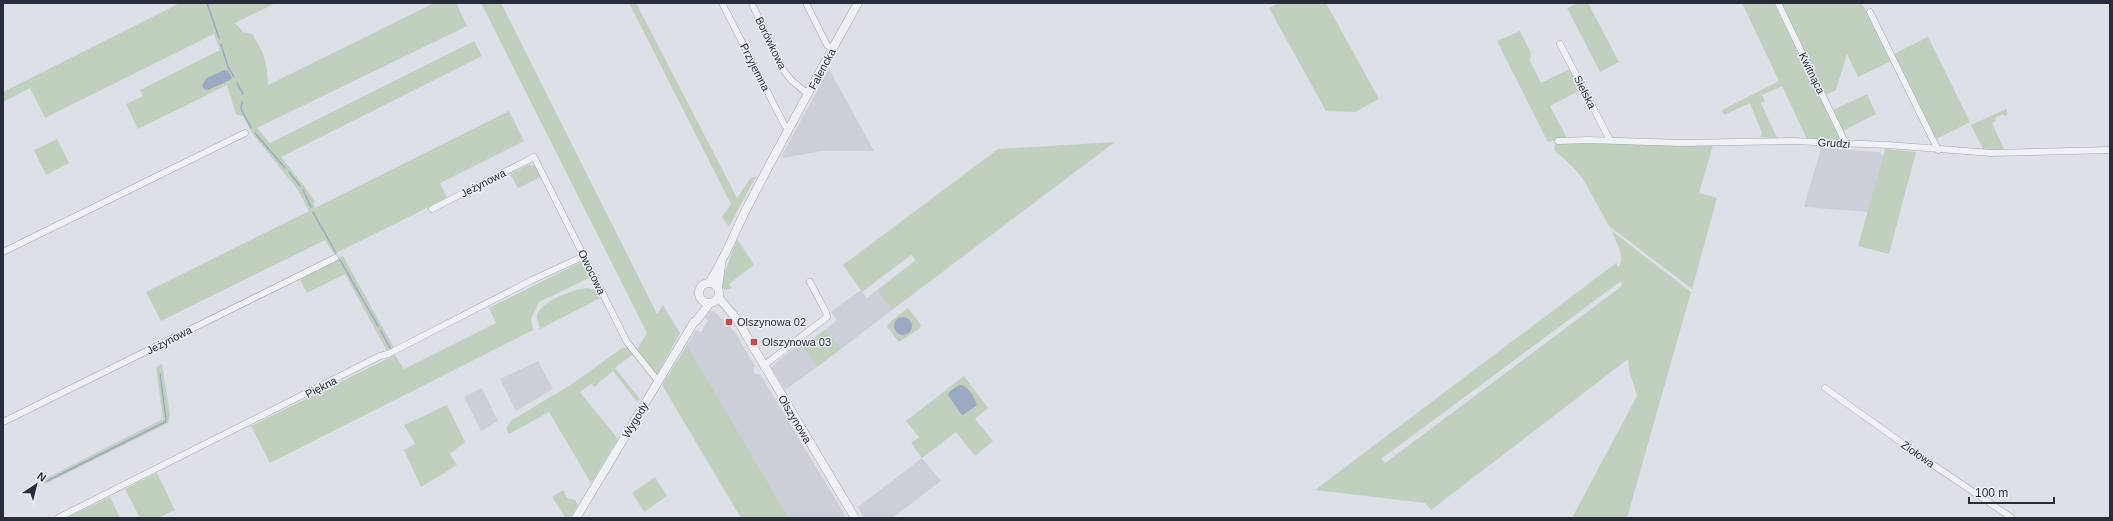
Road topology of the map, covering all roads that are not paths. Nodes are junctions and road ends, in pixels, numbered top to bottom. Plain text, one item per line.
1 (722, 3) edge
2 (806, 3) edge
3 (858, 3) edge
4 (1778, 3) edge
5 (753, 6) dead end
6 (1870, 12) dead end
7 (1560, 44) dead end
8 (832, 49) junction
9 (808, 94) junction
10 (788, 132) junction
11 (244, 133) dead end
12 (1610, 140) junction
13 (1558, 141) dead end
14 (1846, 144) junction
15 (1938, 150) junction
16 (2110, 150) edge
17 (534, 157) joint
18 (432, 210) dead end
19 (3, 252) edge
20 (584, 256) junction
21 (335, 258) dead end
22 (721, 264) junction
23 (810, 282) dead end
24 (709, 283) junction
25 (718, 287) junction
26 (700, 298) junction
27 (719, 298) junction
28 (710, 304) junction
29 (736, 320) junction
30 (694, 322) junction
31 (763, 366) junction
32 (658, 381) junction
33 (1825, 388) dead end
34 (3, 422) edge
35 (58, 518) edge
36 (576, 518) edge
37 (855, 518) edge
38 (2012, 518) edge

1 - 10 street, Przyjemna
2 - 8 street
3 - 8 street, Falencka
4 - 14 street, Kwitnąca
5 - 9 street, Borówkowa
6 - 15 street
7 - 12 street, Sielska
8 - 9 street, Falencka
9 - 10 street, Falencka
10 - 22 street
11 - 19 street
12 - 13 street, Grudzi
12 - 14 street, Grudzi
14 - 15 street, Grudzi
15 - 16 street, Grudzi
17 - 18 street, Jeżynowa
17 - 20 street, Owocowa
20 - 32 street, Owocowa
20 - 35 street, Piękna
21 - 34 street, Jeżynowa
22 - 24 street
22 - 25 street
23 - 31 street
24 - 25 street
24 - 26 street
25 - 27 street
26 - 28 street
26 - 30 street, Wygody
27 - 28 street
27 - 29 street, Olszynowa
28 - 29 street, Olszynowa
28 - 30 street, Wygody
29 - 31 street, Olszynowa
30 - 32 street, Wygody
31 - 37 street, Olszynowa
32 - 36 street, Wygody
33 - 38 street, Ziołowa

